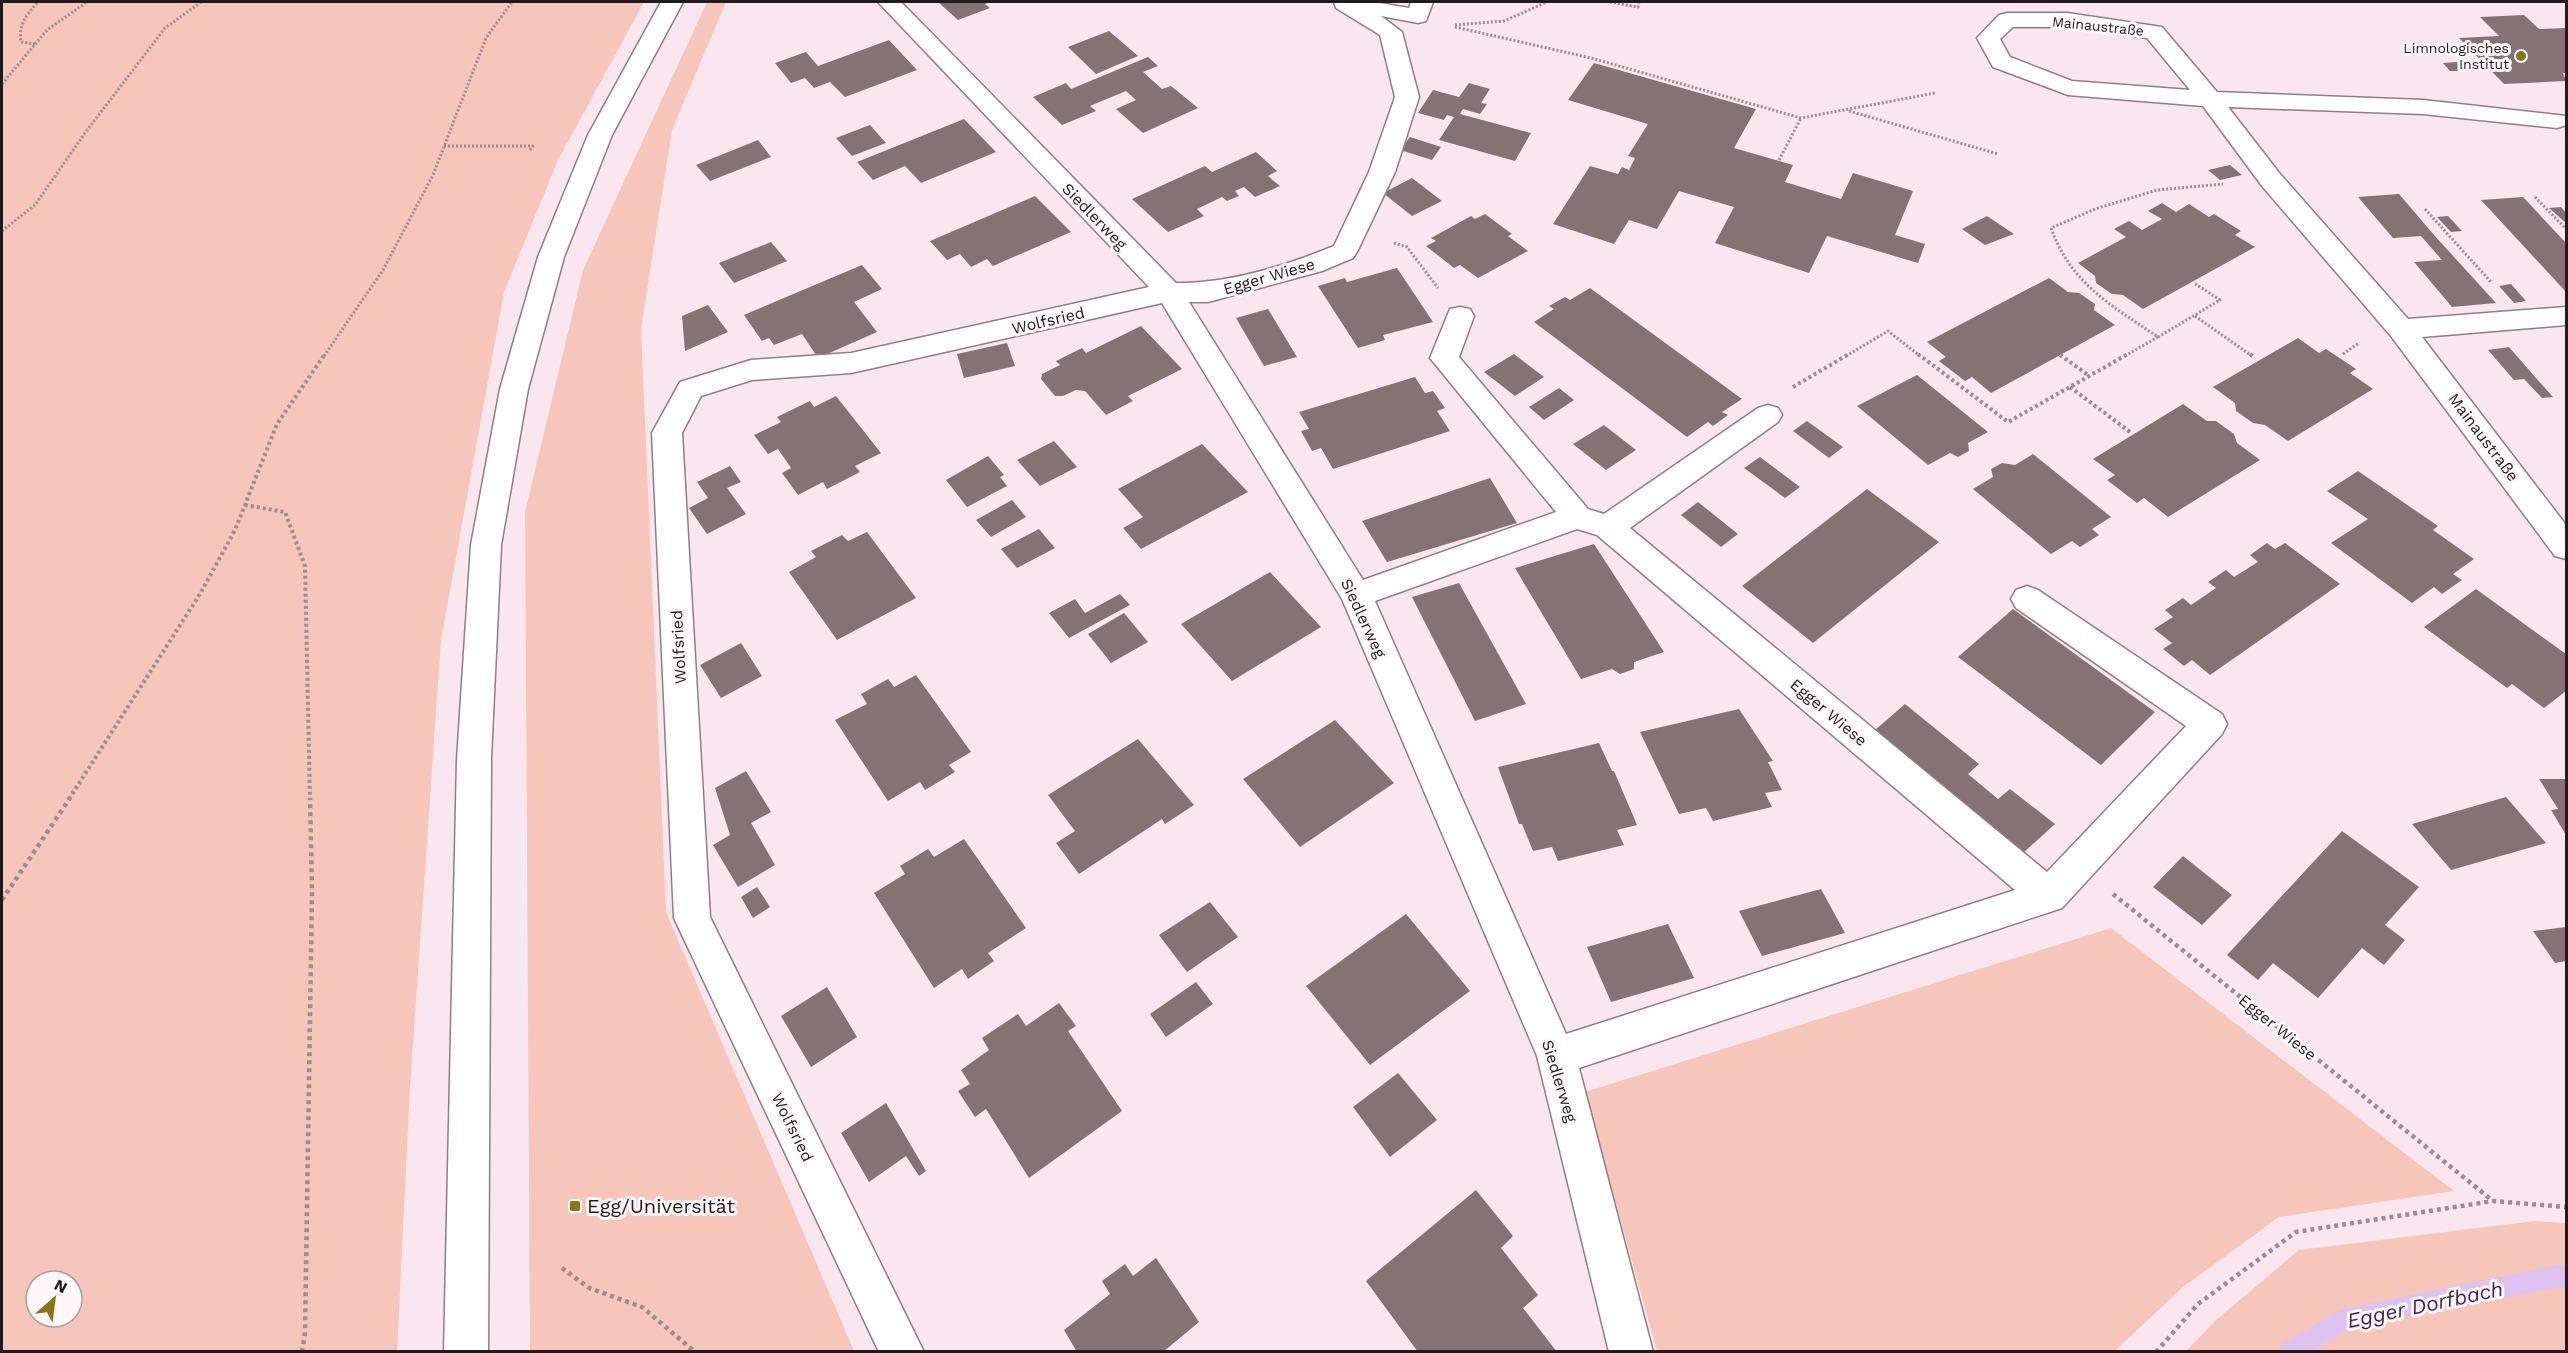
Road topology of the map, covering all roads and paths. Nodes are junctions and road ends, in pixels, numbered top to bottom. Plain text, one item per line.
1 (38, 2) edge
2 (87, 2) edge
3 (201, 2) edge
4 (512, 2) edge
5 (672, 2) edge
6 (889, 2) edge
7 (1342, 2) edge
8 (1422, 2) edge
9 (1546, 2) edge
10 (1610, 2) edge
11 (1639, 2) edge
12 (36, 44) junction
13 (2, 84) edge
14 (1935, 93) dead end
15 (2210, 99) junction
16 (1848, 111) junction
17 (1802, 118) junction
18 (2557, 121) dead end
19 (444, 146) junction
20 (530, 150) dead end
21 (1998, 154) dead end
22 (1779, 160) dead end
23 (2271, 180) junction
24 (2535, 197) dead end
25 (2425, 209) dead end
26 (2566, 229) edge
27 (2, 231) edge
28 (1356, 231) junction
29 (2194, 283) dead end
30 (1168, 292) junction
31 (1460, 316) joint
32 (2195, 316) junction
33 (2566, 316) edge
34 (2526, 320) junction
35 (2401, 329) junction
36 (2158, 337) junction
37 (2060, 355) dead end
38 (2253, 357) dead end
39 (2088, 375) junction
40 (2070, 387) junction
41 (1768, 415) joint
42 (2130, 432) dead end
43 (245, 505) junction
44 (1593, 522) junction
45 (2566, 547) edge
46 (1356, 595) junction
47 (2027, 599) dead end
48 (2049, 896) junction
49 (2, 900) edge
50 (1556, 1056) junction
51 (2493, 1201) junction
52 (2566, 1207) edge
53 (562, 1268) dead end
54 (302, 1352) edge
55 (466, 1352) edge
56 (695, 1352) edge
57 (902, 1352) edge
58 (1631, 1352) edge
59 (2156, 1352) edge

1 - 12 path
2 - 12 path
3 - 27 path
4 - 19 path
5 - 55 street
6 - 30 street, Siedlerweg
7 - 8 street
7 - 28 street, Egger Wiese
9 - 17 path
10 - 11 path
12 - 13 path
14 - 16 path
15 - 15 street, Mainaustraße
15 - 18 street
15 - 23 street, Mainaustraße
16 - 17 path
16 - 21 path
17 - 22 path
19 - 20 path
19 - 43 path
23 - 35 street, Mainaustraße
23 - 36 path
24 - 26 path
25 - 34 path
28 - 30 street, Egger Wiese
28 - 31 path
29 - 32 path
30 - 46 street, Siedlerweg
30 - 57 street, Wolfsried
31 - 44 street, Egger Wiese
32 - 36 path
32 - 38 path
33 - 34 street
34 - 35 street
35 - 45 street, Mainaustraße
36 - 39 path
37 - 39 path
39 - 40 path
40 - 41 path
40 - 42 path
41 - 44 street
43 - 49 path
43 - 54 path
44 - 46 street
44 - 48 street, Egger Wiese
46 - 50 street, Siedlerweg
47 - 48 street
48 - 50 street
48 - 51 path, Egger Wiese
50 - 58 street, Siedlerweg
51 - 52 path
51 - 59 path
53 - 56 path

